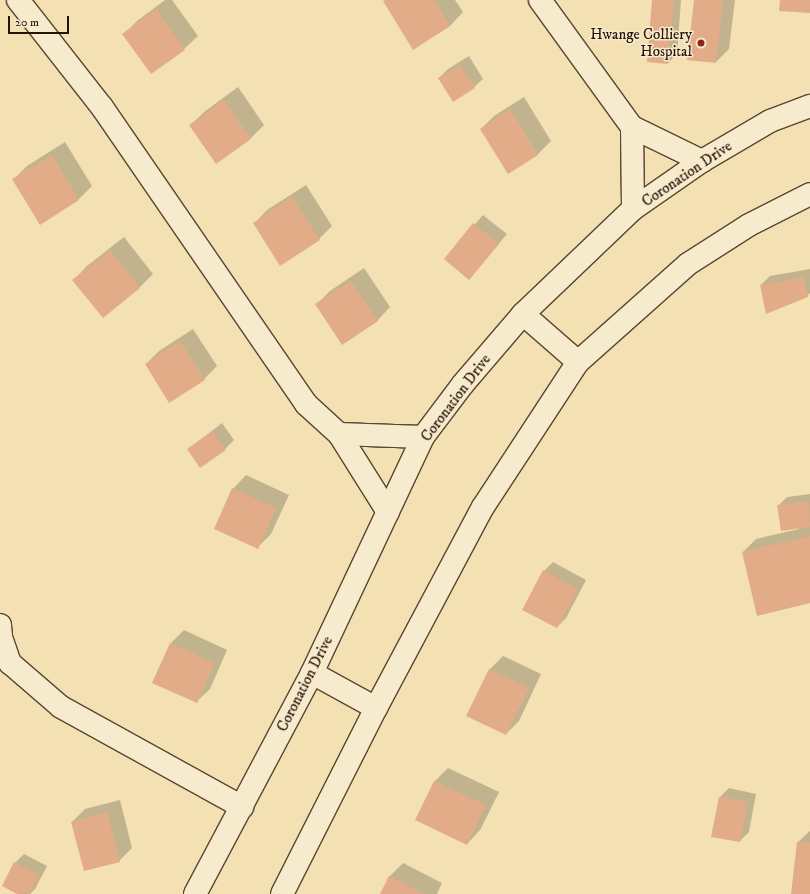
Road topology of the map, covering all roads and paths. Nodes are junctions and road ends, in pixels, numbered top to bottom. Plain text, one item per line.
1 (18, 0) edge
2 (540, 0) edge
3 (810, 106) edge
4 (632, 127) junction
5 (702, 161) junction
6 (810, 194) edge
7 (633, 210) junction
8 (523, 314) junction
9 (578, 362) junction
10 (339, 434) junction
11 (423, 437) junction
12 (388, 512) junction
13 (0, 625) edge
14 (312, 673) junction
15 (376, 708) junction
16 (242, 807) junction
17 (195, 894) edge
18 (282, 894) edge

1 - 10 street
2 - 4 street
3 - 5 street, Coronation Drive
4 - 5 street
4 - 7 street
5 - 7 street, Coronation Drive
6 - 9 street
7 - 8 street, Coronation Drive
8 - 9 street
8 - 11 street, Coronation Drive
9 - 15 street
10 - 11 street
10 - 12 street
11 - 12 street, Coronation Drive
12 - 14 street, Coronation Drive
13 - 16 street
14 - 15 street
14 - 16 street, Coronation Drive
15 - 18 street
16 - 17 street, Coronation Drive

